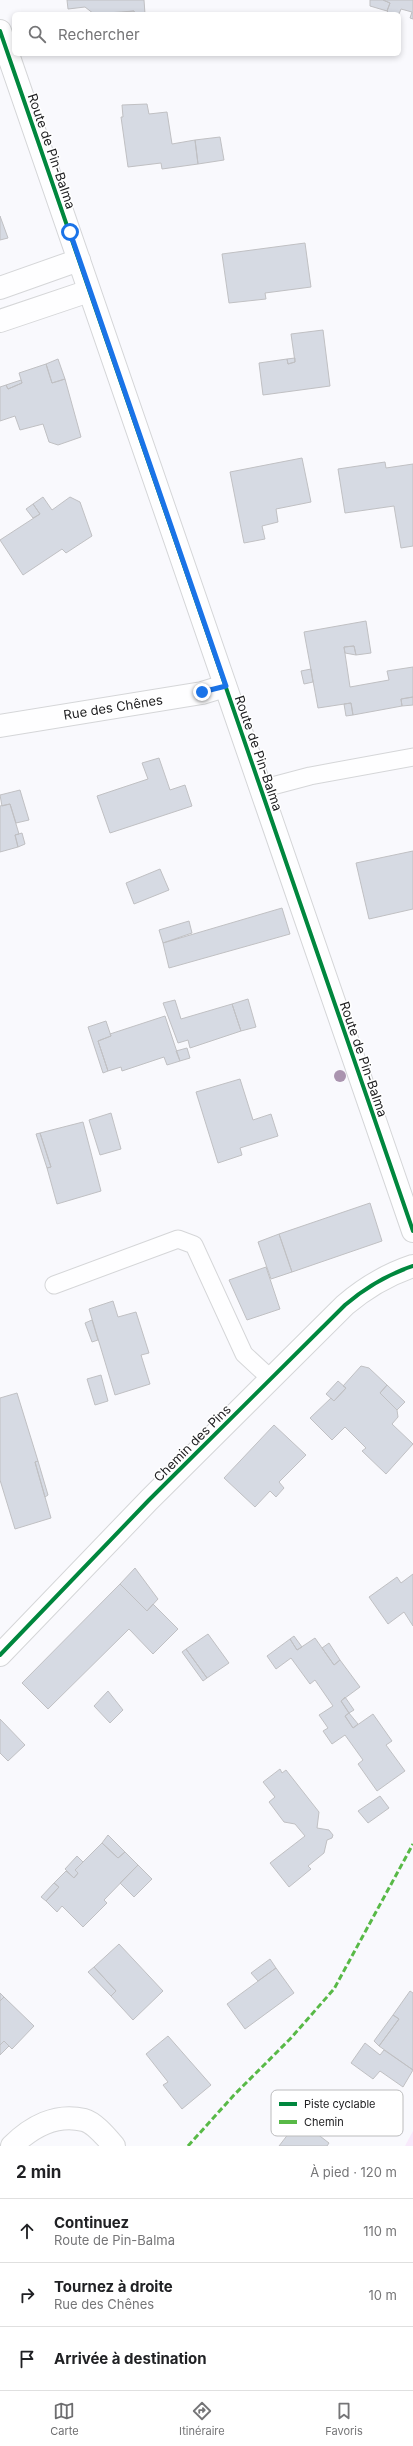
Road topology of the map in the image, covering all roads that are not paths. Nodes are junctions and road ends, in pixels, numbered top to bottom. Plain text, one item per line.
1 (0, 31) edge
2 (79, 260) junction
3 (0, 288) edge
4 (89, 291) junction
5 (0, 321) edge
6 (226, 686) junction
7 (0, 726) edge
8 (413, 757) edge
9 (261, 789) junction
10 (413, 1231) edge
11 (413, 1266) edge
12 (54, 1285) dead end
13 (270, 1378) junction
14 (0, 1655) edge
15 (12, 2146) edge
16 (114, 2146) edge

1 - 2 street, Route de Pin-Balma
2 - 3 street
2 - 4 street, Route de Pin-Balma
4 - 5 street
4 - 6 street, Route de Pin-Balma
6 - 7 street, Rue des Chênes
6 - 9 street, Route de Pin-Balma
8 - 9 lane
9 - 10 street, Route de Pin-Balma
11 - 13 street, Chemin des Pins
12 - 13 lane
13 - 14 street, Chemin des Pins
15 - 16 street

